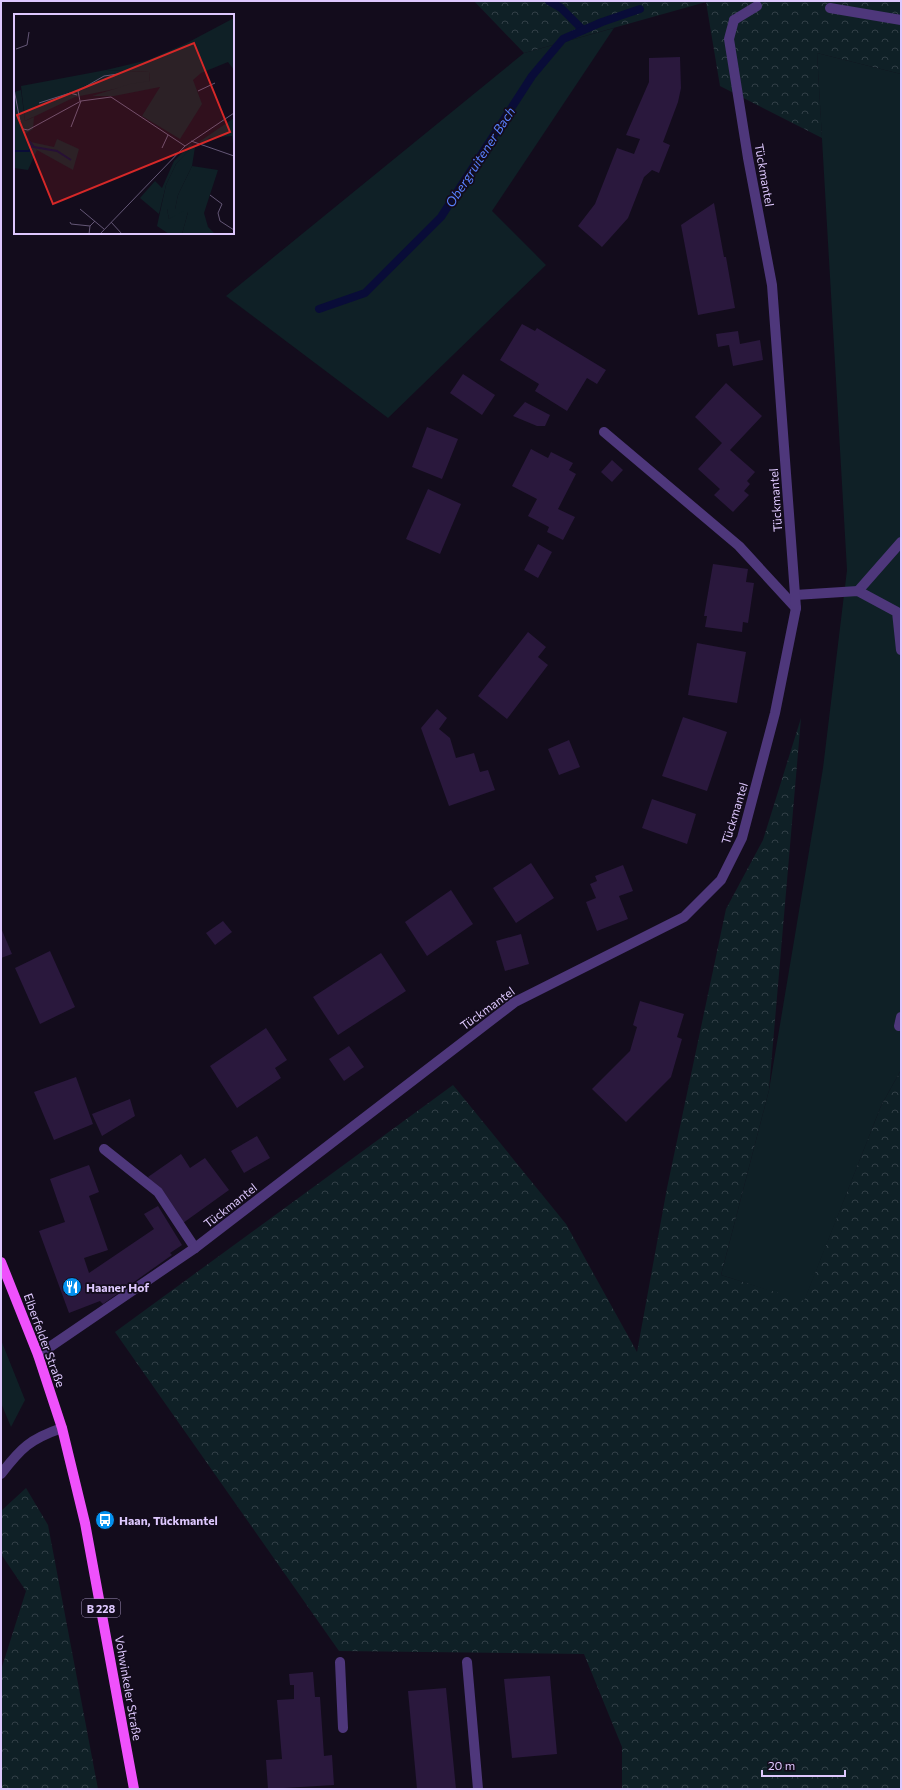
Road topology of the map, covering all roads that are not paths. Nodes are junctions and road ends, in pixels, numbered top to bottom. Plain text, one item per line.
1 (757, 6) dead end
2 (830, 8) dead end
3 (901, 20) edge
4 (604, 432) dead end
5 (901, 542) edge
6 (858, 591) junction
7 (795, 595) junction
8 (796, 608) junction
9 (901, 650) edge
10 (104, 1148) dead end
11 (194, 1248) junction
12 (1, 1262) edge
13 (38, 1355) junction
14 (62, 1428) junction
15 (1, 1474) edge
16 (340, 1662) dead end
17 (468, 1662) dead end
18 (343, 1728) dead end
19 (134, 1789) edge
20 (478, 1789) edge

1 - 7 street, Tückmantel
2 - 3 street
4 - 8 street
5 - 6 street
6 - 7 street
6 - 9 street
7 - 8 street, Tückmantel
8 - 11 street, Tückmantel
10 - 11 street
11 - 13 street, Tückmantel
12 - 13 main road, Elberfelder Straße / B 228
13 - 14 main road, Elberfelder Straße / B 228
14 - 15 street
14 - 19 main road, Vohwinkeler Straße / B 228
16 - 18 street
17 - 20 street

